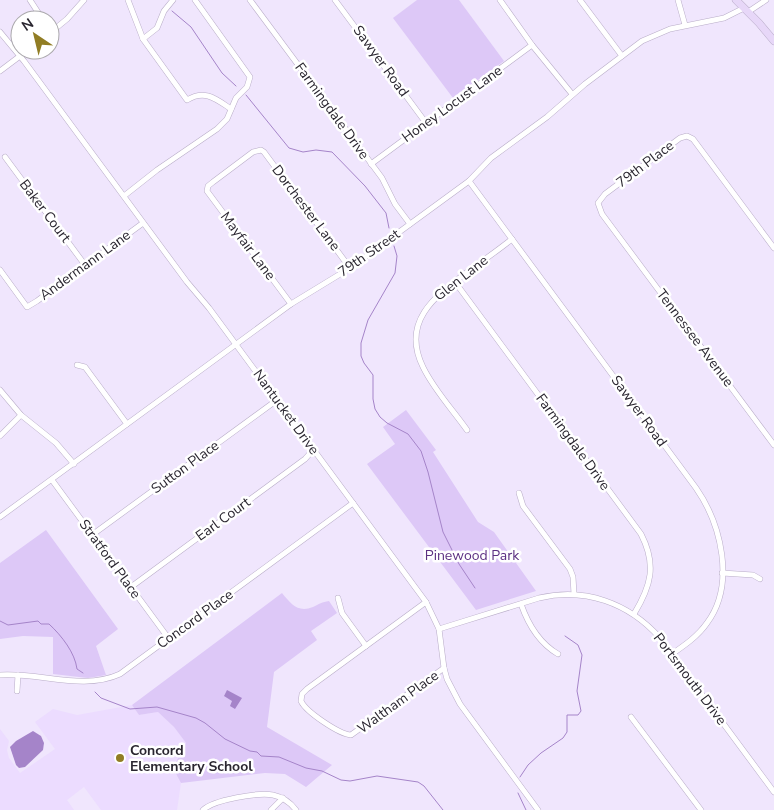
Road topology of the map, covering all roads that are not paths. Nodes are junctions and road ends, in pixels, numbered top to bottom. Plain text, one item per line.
1 (84, 0) edge
2 (128, 0) edge
3 (173, 0) edge
4 (195, 0) edge
5 (250, 0) edge
6 (335, 0) edge
7 (500, 0) edge
8 (580, 0) edge
9 (678, 0) edge
10 (736, 0) edge
11 (766, 0) edge
12 (746, 10) junction
13 (60, 25) edge
14 (685, 25) junction
15 (0, 32) edge
16 (143, 39) junction
17 (774, 41) edge
18 (10, 44) edge
19 (532, 45) junction
20 (622, 56) junction
21 (15, 60) edge
22 (23, 60) edge
23 (0, 71) edge
24 (572, 94) junction
25 (231, 109) junction
26 (426, 123) junction
27 (261, 150) joint
28 (5, 158) dead end
29 (371, 164) junction
30 (469, 180) junction
31 (124, 196) junction
32 (143, 223) junction
33 (410, 224) junction
34 (615, 231) joint
35 (512, 239) junction
36 (774, 248) edge
37 (85, 265) junction
38 (350, 268) junction
39 (0, 270) edge
40 (455, 282) junction
41 (291, 304) junction
42 (236, 344) junction
43 (77, 365) dead end
44 (0, 390) edge
45 (277, 400) junction
46 (21, 415) junction
47 (127, 424) junction
48 (467, 430) dead end
49 (0, 436) edge
50 (774, 445) edge
51 (314, 449) junction
52 (74, 464) junction
53 (52, 480) junction
54 (519, 493) dead end
55 (353, 503) junction
56 (0, 517) edge
57 (92, 535) junction
58 (722, 573) junction
59 (760, 579) dead end
60 (131, 587) junction
61 (574, 594) junction
62 (338, 598) dead end
63 (426, 602) junction
64 (521, 604) junction
65 (634, 614) junction
66 (439, 629) junction
67 (169, 639) junction
68 (366, 646) junction
69 (558, 654) dead end
70 (672, 654) junction
71 (444, 668) junction
72 (18, 674) junction
73 (0, 675) edge
74 (17, 691) dead end
75 (631, 717) dead end
76 (774, 792) edge
77 (283, 798) junction
78 (203, 810) edge
79 (271, 810) edge
80 (296, 810) edge
81 (538, 810) edge
82 (701, 810) edge

1 - 13 street
2 - 16 street
3 - 16 street
4 - 25 street
5 - 29 street, Farmingdale Drive
6 - 26 street, Sawyer Road
7 - 19 street
8 - 20 street
9 - 14 street
10 - 12 street
11 - 12 street, 79th Street
12 - 14 street, 79th Street
12 - 17 street
14 - 20 street, 79th Street
15 - 18 street, Nantucket Drive
16 - 25 street
19 - 24 street
19 - 26 street, Honey Locust Lane
20 - 24 street, 79th Street
21 - 23 street
22 - 31 street, Nantucket Drive
24 - 30 street, 79th Street
25 - 31 street
26 - 29 street, Honey Locust Lane
27 - 38 street, Dorchester Lane
27 - 41 street, Mayfair Lane
28 - 37 street, Baker Court
29 - 33 street, Farmingdale Drive
30 - 33 street, 79th Street
30 - 35 street, Sawyer Road
31 - 32 street, Nantucket Drive
32 - 37 street, Andermann Lane
32 - 42 street, Nantucket Drive
33 - 38 street, 79th Street
34 - 36 street, 79th Place
34 - 50 street, Tennessee Avenue
35 - 40 street, Glen Lane
35 - 58 street, Sawyer Road
37 - 39 street, Andermann Lane
38 - 41 street, 79th Street
40 - 48 street, Glen Lane
40 - 65 street, Farmingdale Drive
41 - 42 street, 79th Street
42 - 45 street, Nantucket Drive
42 - 47 street, 79th Street
43 - 47 street
44 - 46 street
45 - 51 street, Nantucket Drive
45 - 57 street, Sutton Place
46 - 49 street
46 - 52 street
47 - 52 street, 79th Street
51 - 55 street, Nantucket Drive
51 - 60 street, Earl Court
52 - 53 street, 79th Street
53 - 56 street, 79th Street
53 - 57 street, Stratford Place
54 - 61 street
55 - 63 street, Nantucket Drive
55 - 67 street, Concord Place
57 - 60 street, Stratford Place
58 - 59 street
58 - 70 street, Sawyer Road
60 - 67 street, Stratford Place
61 - 64 street, Portsmouth Drive
61 - 65 street, Portsmouth Drive
62 - 68 street
63 - 66 street, Nantucket Drive
63 - 68 street
64 - 66 street, Portsmouth Drive
64 - 69 street
65 - 70 street, Portsmouth Drive
66 - 71 street, Nantucket Drive
67 - 72 street, Concord Place
68 - 71 street, Waltham Place
70 - 76 street, Portsmouth Drive
71 - 81 street, Nantucket Drive
72 - 73 street, Concord Place
72 - 74 street
75 - 82 street
77 - 78 street
77 - 79 street
77 - 80 street

